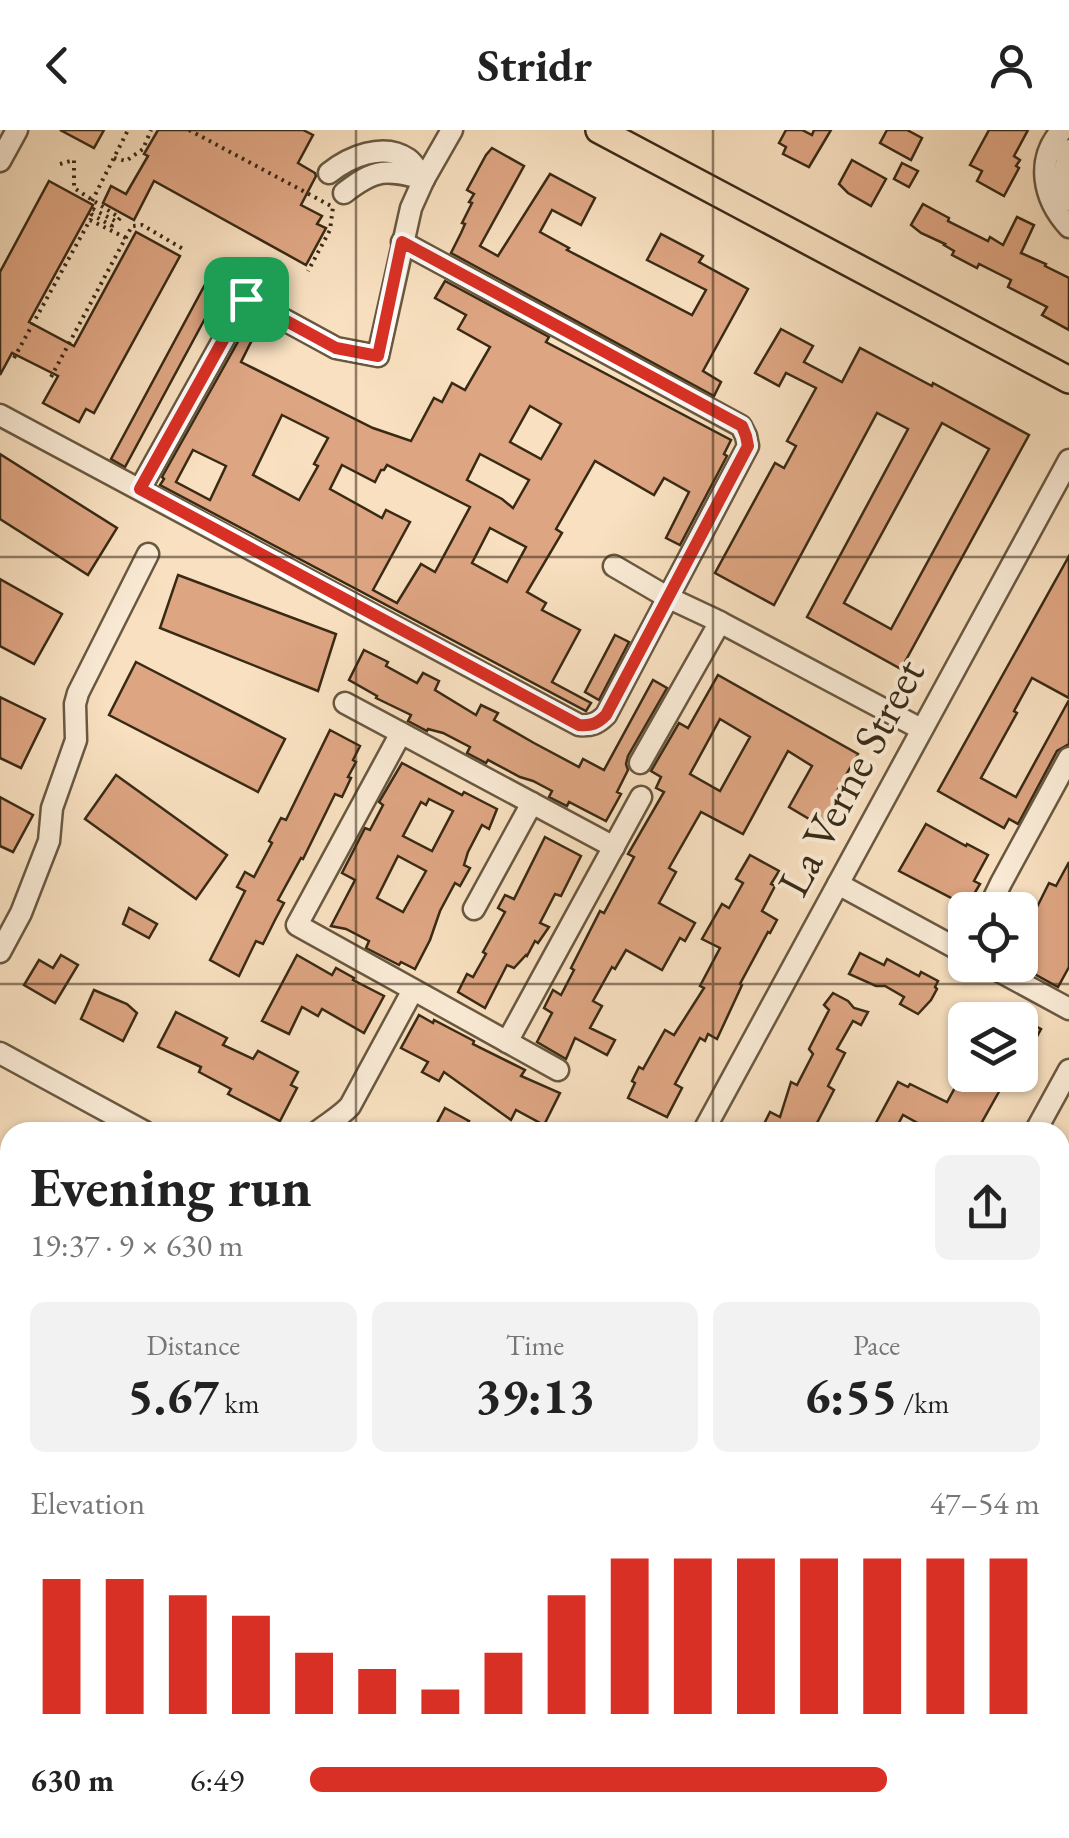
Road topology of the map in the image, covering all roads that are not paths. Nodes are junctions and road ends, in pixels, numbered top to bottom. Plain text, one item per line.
1 (17, 130) edge
2 (452, 130) edge
3 (599, 130) edge
4 (1062, 130) edge
5 (1069, 150) edge
6 (359, 156) junction
7 (0, 161) edge
8 (329, 173) dead end
9 (372, 174) junction
10 (424, 178) junction
11 (344, 193) dead end
12 (1069, 200) edge
13 (1069, 227) edge
14 (402, 242) junction
15 (1069, 380) edge
16 (0, 414) edge
17 (1069, 460) edge
18 (140, 489) junction
19 (148, 554) dead end
20 (614, 566) dead end
21 (667, 596) junction
22 (720, 622) junction
23 (345, 703) dead end
24 (922, 729) junction
25 (402, 733) junction
26 (1069, 758) edge
27 (640, 764) dead end
28 (640, 797) dead end
29 (532, 804) junction
30 (614, 846) junction
31 (43, 859) junction
32 (838, 884) junction
33 (996, 892) edge
34 (474, 909) dead end
35 (0, 928) edge
36 (948, 944) edge
37 (0, 952) edge
38 (1019, 982) edge
39 (413, 990) junction
40 (1069, 1009) edge
41 (506, 1042) junction
42 (2, 1059) edge
43 (558, 1070) dead end
44 (1069, 1070) edge
45 (125, 1122) edge
46 (330, 1122) edge
47 (708, 1122) edge
48 (1040, 1122) edge

1 - 7 street
2 - 10 street
3 - 15 main road
4 - 13 street
5 - 12 street
6 - 8 street
6 - 9 street
6 - 10 street
9 - 10 street
9 - 11 street
10 - 14 street
14 - 18 street
14 - 21 street
16 - 18 street
17 - 24 street, La Verne Street
18 - 21 street
19 - 31 street
20 - 21 street
21 - 22 street
22 - 24 street
22 - 27 street
23 - 25 street
24 - 32 street, La Verne Street
25 - 29 street
25 - 39 street
26 - 33 street
28 - 30 street
29 - 30 street
29 - 34 street
30 - 41 street
31 - 35 street
31 - 37 street
32 - 36 street
32 - 47 street, La Verne Street
38 - 40 street
39 - 41 street
39 - 46 street
41 - 43 street
42 - 45 street
44 - 48 street

